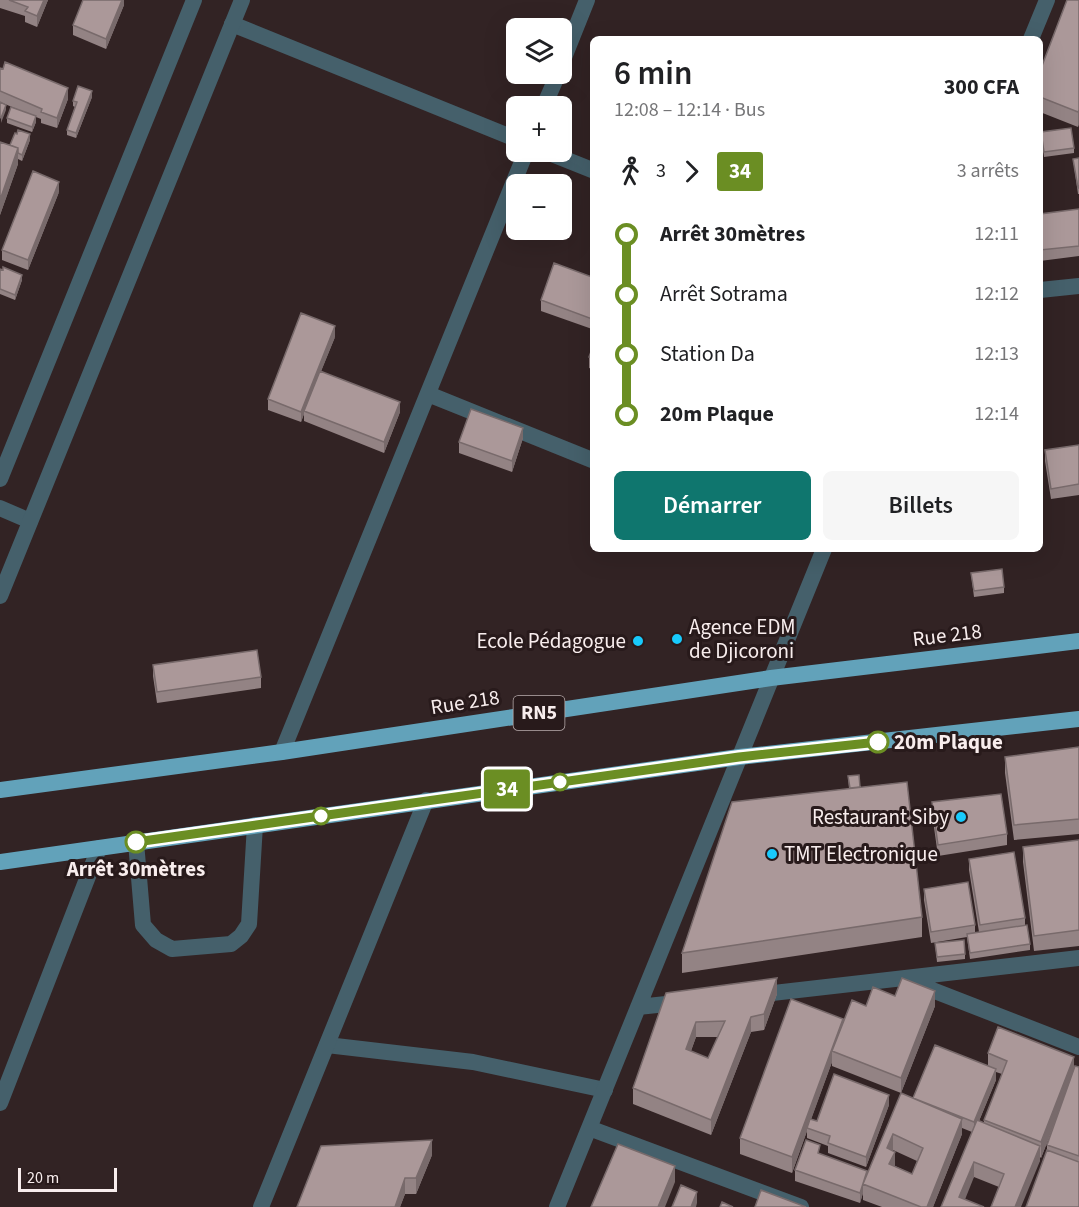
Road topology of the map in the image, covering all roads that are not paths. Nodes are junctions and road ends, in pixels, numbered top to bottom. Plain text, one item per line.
1 (194, 0) edge
2 (242, 0) edge
3 (588, 0) edge
4 (1047, 0) edge
5 (232, 24) junction
6 (1032, 36) edge
7 (572, 39) edge
8 (506, 135) edge
9 (522, 162) edge
10 (572, 162) edge
11 (590, 169) edge
12 (1079, 286) edge
13 (1043, 290) edge
14 (428, 394) junction
15 (590, 459) edge
16 (0, 479) edge
17 (0, 508) edge
18 (30, 521) junction
19 (819, 552) edge
20 (0, 596) edge
21 (1079, 641) edge
22 (771, 678) junction
23 (1079, 719) edge
24 (282, 752) junction
25 (739, 757) junction
26 (0, 790) edge
27 (426, 800) junction
28 (255, 825) junction
29 (136, 842) junction
30 (99, 848) junction
31 (0, 862) edge
32 (1079, 958) edge
33 (905, 979) junction
34 (743, 996) edge
35 (696, 1001) edge
36 (638, 1007) junction
37 (327, 1044) junction
38 (1079, 1047) edge
39 (605, 1090) junction
40 (0, 1103) edge
41 (589, 1128) junction
42 (261, 1207) edge
43 (557, 1207) edge
44 (801, 1207) edge

1 - 16 street
2 - 5 street
3 - 7 street
4 - 6 street
5 - 8 street
5 - 18 street
9 - 14 street
10 - 11 street
12 - 13 street
14 - 15 street
14 - 24 street
17 - 18 street
18 - 20 street
19 - 22 street
21 - 22 highway, Rue 218 / RN5
22 - 24 highway, Rue 218 / RN5
22 - 25 street
23 - 25 highway
24 - 26 highway, Rue 218 / RN5
25 - 27 highway
25 - 36 street
27 - 28 highway
27 - 37 street
28 - 29 highway
28 - 29 street
29 - 30 highway
30 - 31 highway
30 - 40 street
32 - 33 street
33 - 34 street
33 - 38 street
35 - 36 street
36 - 39 street
37 - 39 street
37 - 42 street
39 - 41 street
41 - 43 street
41 - 44 street

